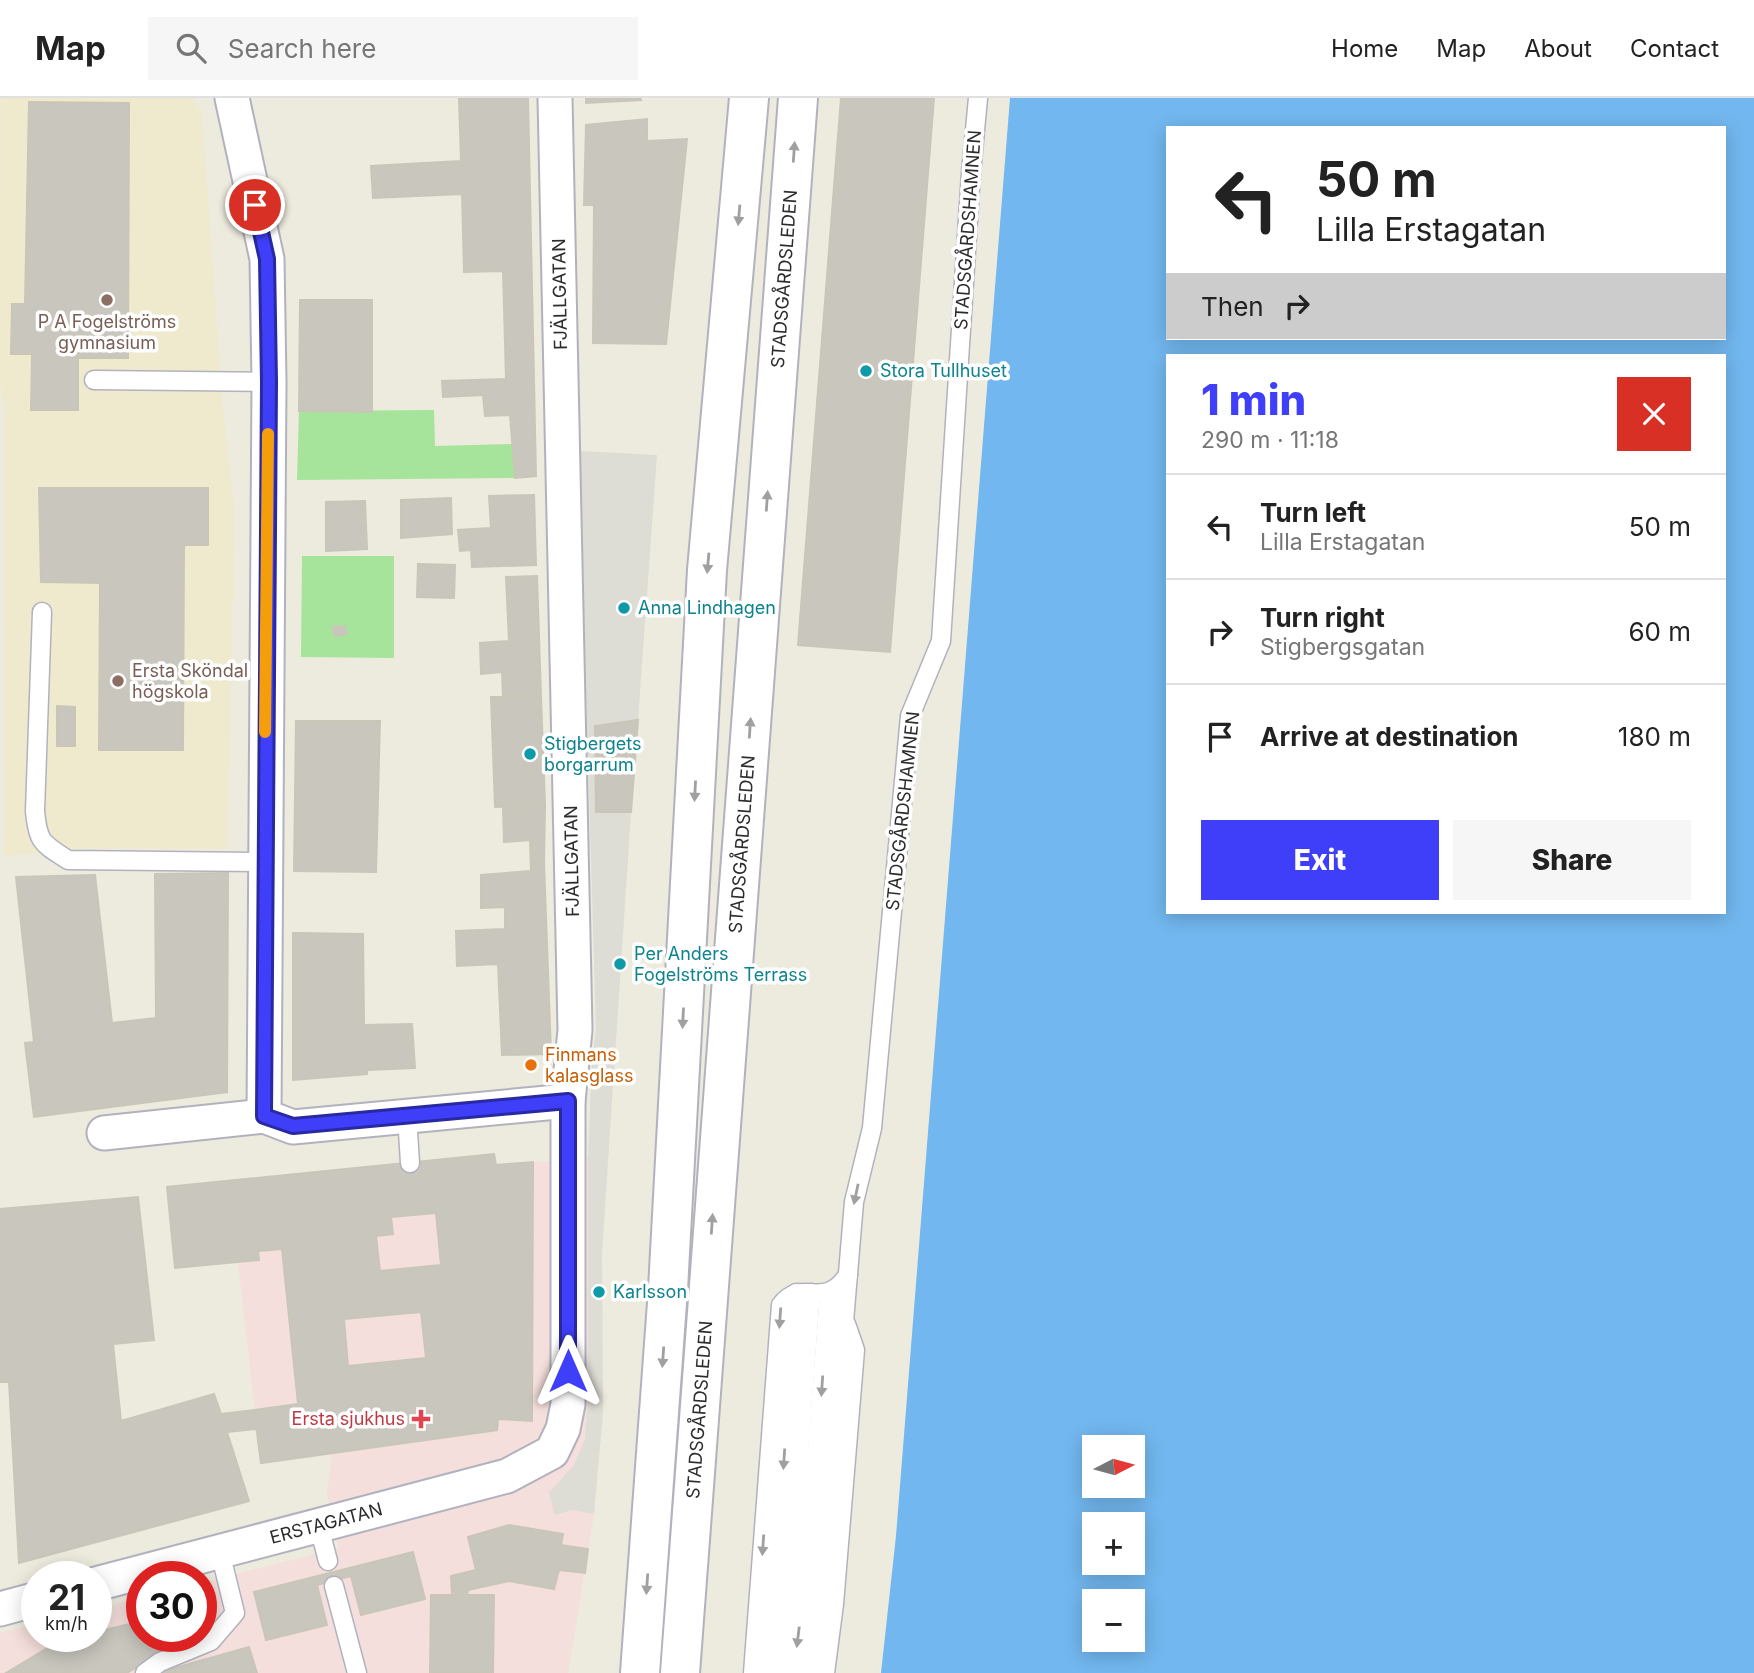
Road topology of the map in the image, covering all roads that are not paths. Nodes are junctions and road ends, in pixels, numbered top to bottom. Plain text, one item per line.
1 (232, 98) edge
2 (555, 98) edge
3 (749, 98) edge
4 (798, 98) edge
5 (978, 98) edge
6 (94, 380) dead end
7 (269, 382) junction
8 (42, 612) dead end
9 (264, 862) junction
10 (568, 1101) junction
11 (264, 1116) junction
12 (407, 1116) junction
13 (104, 1133) dead end
14 (410, 1163) dead end
15 (848, 1275) junction
16 (812, 1293) junction
17 (843, 1318) junction
18 (552, 1452) joint
19 (319, 1527) junction
20 (220, 1552) junction
21 (328, 1561) dead end
22 (112, 1580) edge
23 (334, 1586) dead end
24 (21, 1603) edge
25 (0, 1609) edge
26 (145, 1673) edge
27 (357, 1673) edge
28 (640, 1673) edge
29 (680, 1673) edge
30 (753, 1673) edge
31 (765, 1673) edge
32 (780, 1673) edge
33 (794, 1673) edge
34 (811, 1673) edge
35 (825, 1673) edge

1 - 7 street
2 - 10 street, FJÄLLGATAN
3 -> 28 main road
29 -> 4 main road, STADSGÅRDSLEDEN
5 -> 15 lane, STADSGÅRDSHAMNEN
6 - 7 lane
7 - 9 street
8 - 9 lane
9 - 11 street
10 - 12 street
10 - 18 street, FJÄLLGATAN
11 - 12 street
11 - 13 street
12 - 14 lane
15 - 16 lane
15 - 17 lane, STADSGÅRDSHAMNEN
16 -> 30 lane
16 -> 31 lane
16 - 32 lane
16 -> 33 lane
17 - 34 lane, STADSGÅRDSHAMNEN
17 - 35 lane
18 - 19 street, ERSTAGATAN
19 - 20 street, ERSTAGATAN
19 - 21 lane
20 - 22 street, ERSTAGATAN
20 - 26 lane
23 - 27 lane
24 - 25 street

